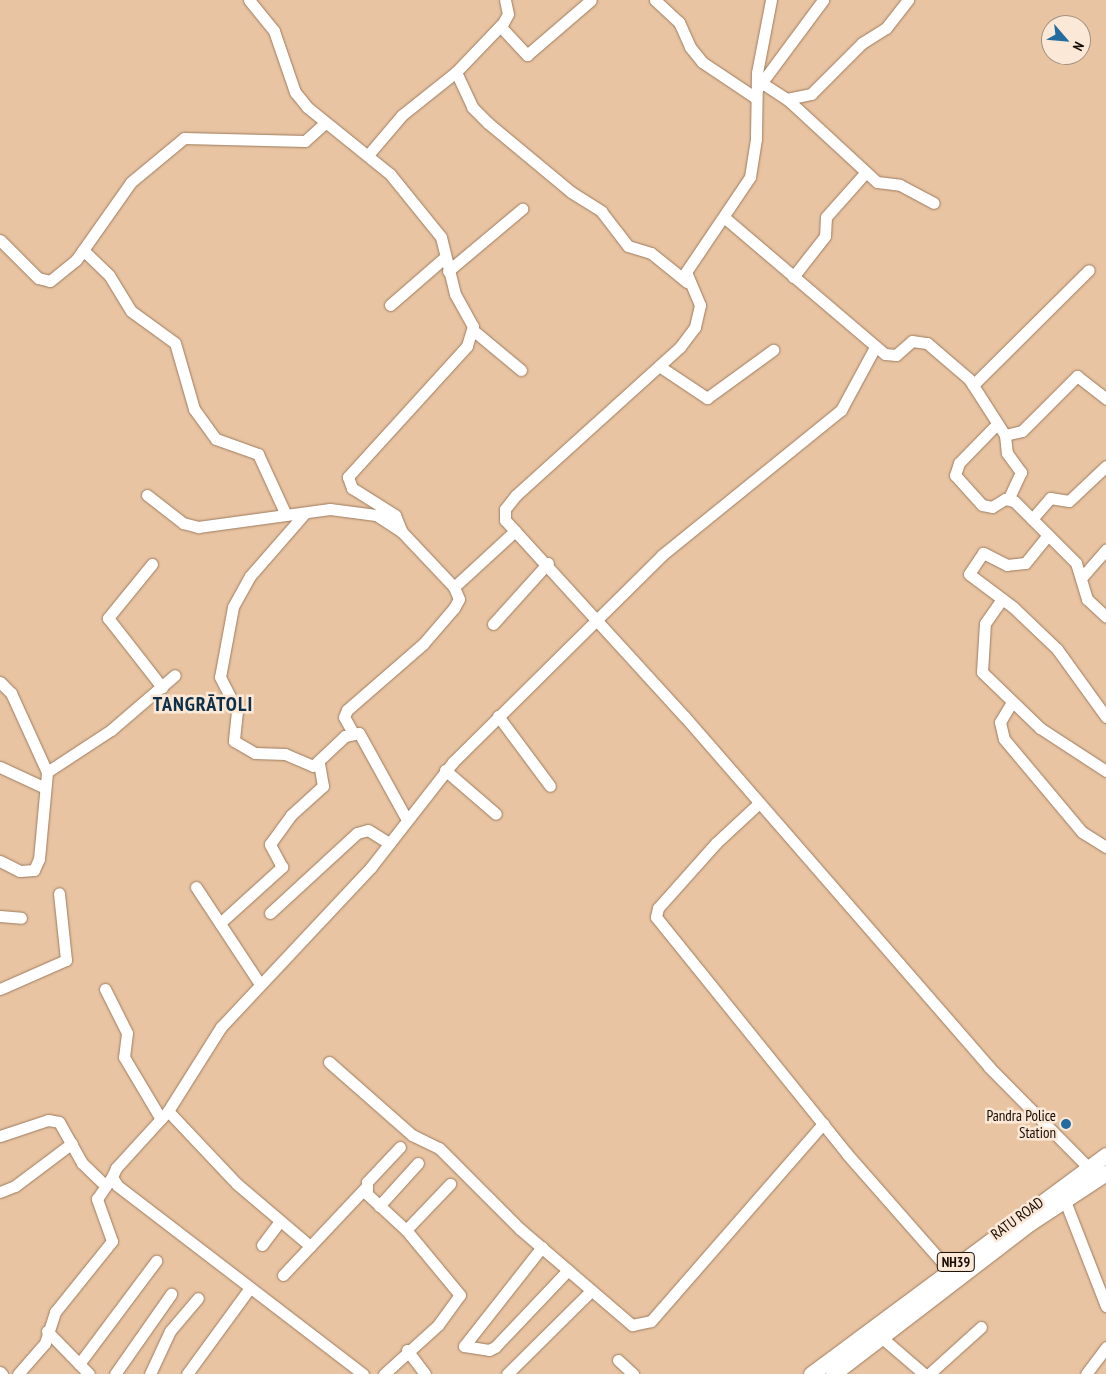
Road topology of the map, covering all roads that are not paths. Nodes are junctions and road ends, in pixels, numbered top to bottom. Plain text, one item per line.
1 (249, 0) edge
2 (505, 0) edge
3 (591, 0) edge
4 (655, 0) edge
5 (771, 0) edge
6 (824, 0) edge
7 (908, 0) edge
8 (500, 26) junction
9 (456, 72) junction
10 (758, 90) junction
11 (787, 99) junction
12 (325, 123) junction
13 (368, 155) junction
14 (866, 172) junction
15 (934, 203) dead end
16 (522, 209) dead end
17 (725, 218) junction
18 (0, 240) edge
19 (83, 250) junction
20 (444, 258) junction
21 (1089, 270) dead end
22 (448, 271) junction
23 (793, 278) junction
24 (686, 282) junction
25 (390, 304) dead end
26 (474, 331) junction
27 (875, 347) junction
28 (773, 350) dead end
29 (659, 366) junction
30 (521, 370) dead end
31 (973, 385) junction
32 (1106, 399) edge
33 (997, 424) junction
34 (1005, 435) junction
35 (1106, 466) edge
36 (147, 495) dead end
37 (1010, 498) junction
38 (305, 513) junction
39 (286, 515) junction
40 (1032, 519) junction
41 (515, 531) junction
42 (402, 532) junction
43 (1048, 535) junction
44 (1106, 550) edge
45 (548, 563) junction
46 (152, 564) dead end
47 (1083, 576) junction
48 (454, 587) junction
49 (1002, 598) junction
50 (1106, 618) edge
51 (594, 622) junction
52 (494, 624) dead end
53 (175, 675) dead end
54 (0, 682) edge
55 (162, 687) junction
56 (1012, 702) junction
57 (498, 716) junction
58 (1106, 717) edge
59 (353, 733) junction
60 (318, 763) junction
61 (0, 767) edge
62 (445, 770) junction
63 (1106, 771) edge
64 (47, 772) junction
65 (550, 786) dead end
66 (43, 787) junction
67 (758, 804) junction
68 (496, 814) dead end
69 (406, 818) junction
70 (389, 843) junction
71 (1106, 847) edge
72 (0, 861) edge
73 (196, 887) dead end
74 (59, 893) dead end
75 (270, 913) dead end
76 (0, 916) edge
77 (21, 918) dead end
78 (220, 923) junction
79 (260, 984) junction
80 (0, 989) edge
81 (105, 989) dead end
82 (329, 1062) dead end
83 (165, 1115) junction
84 (823, 1124) junction
85 (0, 1136) edge
86 (72, 1143) junction
87 (400, 1147) dead end
88 (1106, 1155) edge
89 (418, 1163) dead end
90 (1098, 1173) edge
91 (109, 1181) junction
92 (450, 1184) dead end
93 (365, 1188) junction
94 (0, 1192) edge
95 (1065, 1201) junction
96 (379, 1206) junction
97 (280, 1221) junction
98 (406, 1230) junction
99 (262, 1245) dead end
100 (310, 1246) junction
101 (542, 1247) junction
102 (156, 1261) dead end
103 (568, 1270) junction
104 (952, 1273) junction
105 (283, 1275) dead end
106 (249, 1288) junction
107 (591, 1291) junction
108 (171, 1294) dead end
109 (198, 1298) dead end
110 (1106, 1306) edge
111 (981, 1327) dead end
112 (47, 1331) junction
113 (881, 1337) junction
114 (1106, 1349) edge
115 (407, 1350) junction
116 (618, 1360) dead end
117 (79, 1364) junction
118 (18, 1374) edge
119 (89, 1374) edge
120 (115, 1374) edge
121 (150, 1374) edge
122 (187, 1374) edge
123 (363, 1374) edge
124 (384, 1374) edge
125 (424, 1374) edge
126 (507, 1374) edge
127 (633, 1374) edge
128 (811, 1374) edge
129 (832, 1374) edge
130 (924, 1374) edge
131 (929, 1374) edge
132 (1086, 1374) edge

1 - 12 street
2 - 8 street
3 - 8 street
4 - 10 street
5 - 10 street
6 - 10 street
7 - 11 street
8 - 9 street
9 - 13 street
9 - 24 street
10 - 11 street
10 - 17 street
11 - 14 street
12 - 13 street
12 - 19 street
13 - 20 street
14 - 15 street
14 - 23 street
16 - 22 street
17 - 23 street
17 - 24 street
18 - 19 street
19 - 39 street
20 - 22 street
20 - 25 street
21 - 31 street
22 - 26 street
23 - 27 street
24 - 29 street
26 - 30 street
26 - 42 street
27 - 31 street
27 - 51 street
28 - 29 street
29 - 41 street
31 - 33 street
32 - 34 street
33 - 34 street
33 - 37 street
34 - 37 street
35 - 40 street
36 - 39 street
37 - 40 street
38 - 39 street
38 - 42 street
38 - 60 street
40 - 43 street
41 - 45 street
41 - 48 street
42 - 48 street
43 - 47 street
43 - 49 street
44 - 47 street
45 - 51 street
45 - 52 street
46 - 55 street
47 - 50 street
48 - 59 street
49 - 56 street
49 - 58 street
51 - 57 street
51 - 67 street
53 - 55 street
54 - 64 street
55 - 64 street
56 - 63 street
56 - 71 street
57 - 62 street
57 - 65 street
59 - 60 street
59 - 69 street
60 - 78 street
61 - 66 street
62 - 68 street
62 - 69 street
64 - 66 street
66 - 72 street
67 - 84 street
67 - 90 street
69 - 70 street
70 - 75 street
70 - 79 street
73 - 78 street
74 - 80 street
76 - 77 street
78 - 79 street
79 - 83 street
81 - 83 street
82 - 101 street
83 - 91 street
83 - 97 street
84 - 104 street
84 - 107 street
85 - 86 street
86 - 91 street
86 - 94 street
87 - 93 street
88 - 90 main road, RATU ROAD / NH39
89 - 96 street
90 - 95 main road, RATU ROAD
90 - 104 main road, RATU ROAD / NH39
91 - 106 street
91 - 112 street
92 - 98 street
93 - 96 street
93 - 100 street
95 - 104 main road, RATU ROAD
95 - 110 street
96 - 98 street
97 - 99 street
97 - 100 street
98 - 115 street
100 - 105 street
101 - 103 street
101 - 103 street
102 - 117 street
103 - 107 street
104 - 113 main road, RATU ROAD
104 - 128 main road, RATU ROAD / NH39
106 - 122 street
106 - 123 street
107 - 126 street
108 - 120 street
109 - 121 street
111 - 131 street
112 - 117 street
112 - 118 street
113 - 129 main road, RATU ROAD
113 - 130 street
114 - 132 street
115 - 124 street
115 - 125 street
116 - 127 street
117 - 119 street

